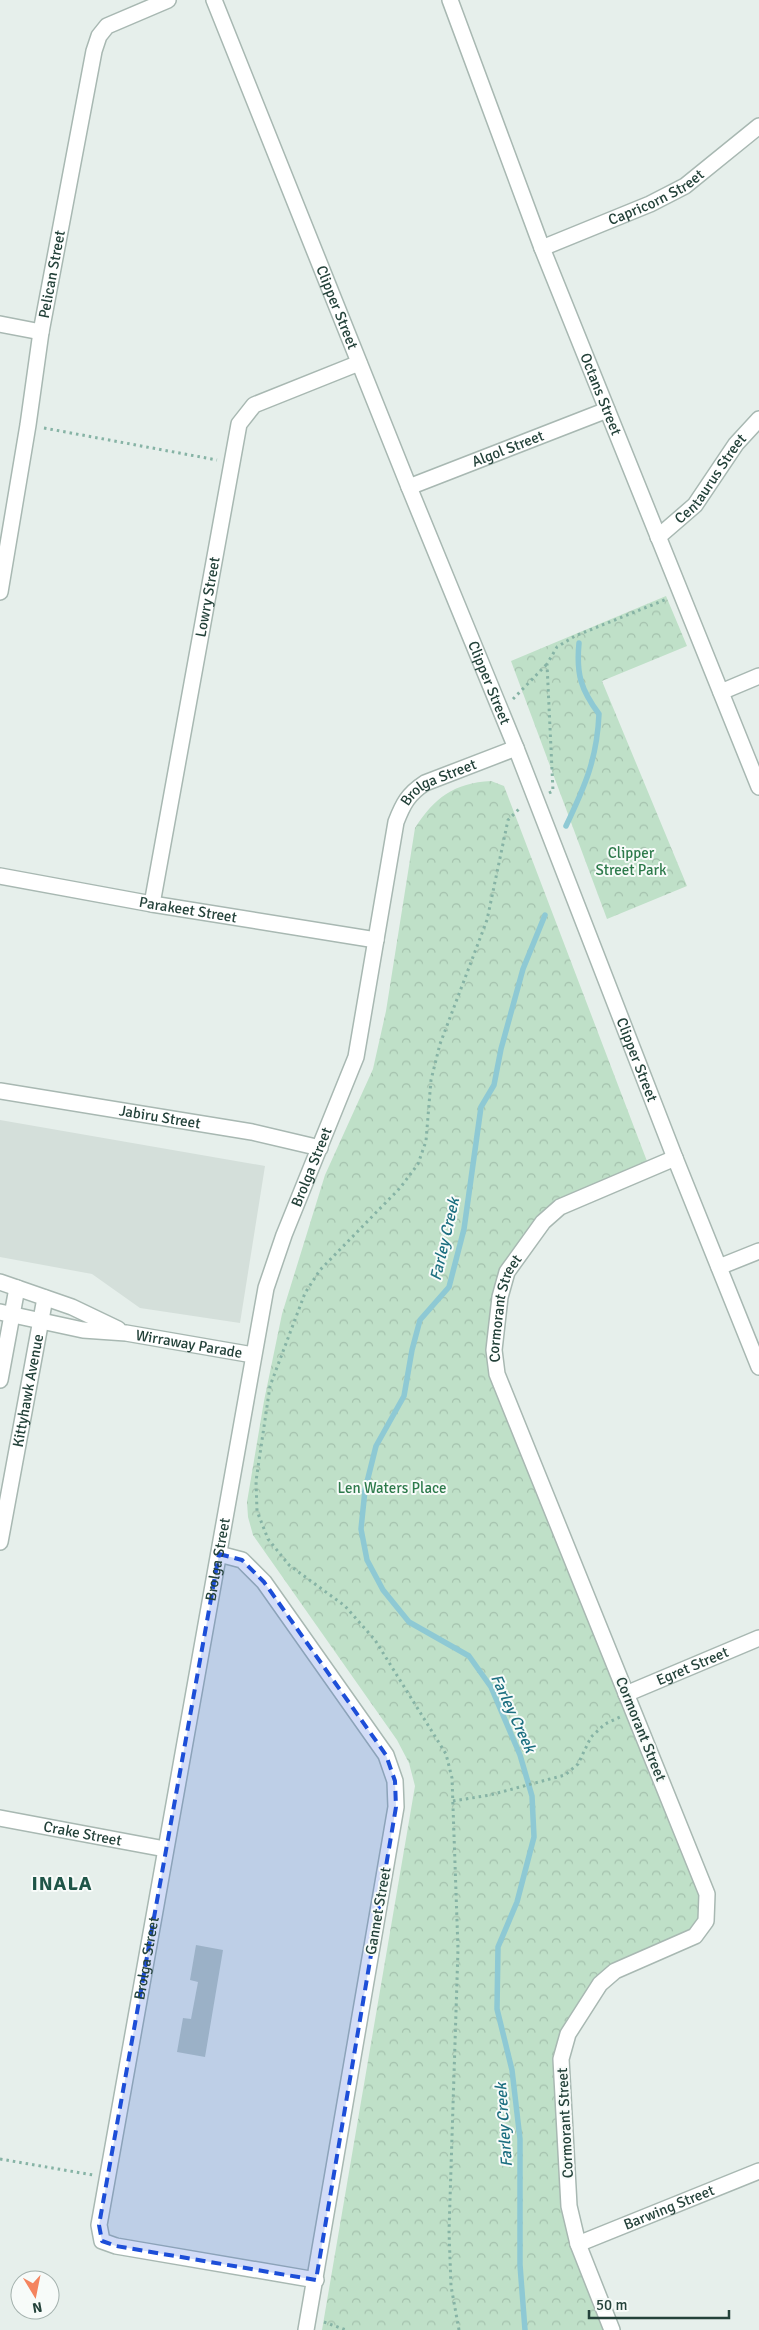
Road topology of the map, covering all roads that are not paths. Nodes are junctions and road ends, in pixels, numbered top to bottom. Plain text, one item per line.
1 (168, 0) edge
2 (214, 0) edge
3 (450, 0) edge
4 (759, 126) edge
5 (542, 248) junction
6 (0, 324) edge
7 (41, 332) junction
8 (359, 363) junction
9 (607, 410) junction
10 (759, 419) edge
11 (409, 487) junction
12 (658, 537) junction
13 (0, 592) edge
14 (759, 676) edge
15 (720, 692) junction
16 (516, 748) junction
17 (759, 787) edge
18 (0, 876) edge
19 (152, 904) junction
20 (376, 940) junction
21 (0, 1091) edge
22 (320, 1148) junction
23 (675, 1158) junction
24 (759, 1251) edge
25 (719, 1267) junction
26 (0, 1282) edge
27 (17, 1288) junction
28 (45, 1298) junction
29 (6, 1313) edge
30 (39, 1321) junction
31 (126, 1333) junction
32 (253, 1355) junction
33 (759, 1367) edge
34 (0, 1380) edge
35 (0, 1542) edge
36 (219, 1554) junction
37 (759, 1638) edge
38 (626, 1694) junction
39 (0, 1818) edge
40 (165, 1849) junction
41 (759, 2171) edge
42 (578, 2244) junction
43 (316, 2280) junction
44 (307, 2325) edge
45 (612, 2330) edge

1 - 7 street, Pelican Street
2 - 8 street, Clipper Street
3 - 5 street, Octans Street
4 - 5 street, Capricorn Street
5 - 9 street, Octans Street
6 - 7 street
7 - 13 street, Pelican Street
8 - 11 street, Clipper Street
8 - 19 street, Lowry Street
9 - 11 street, Algol Street
9 - 12 street, Octans Street
10 - 12 street, Centaurus Street
11 - 16 street, Clipper Street
12 - 15 street, Octans Street
14 - 15 street
15 - 17 street, Octans Street
16 - 20 street, Brolga Street
16 - 23 street, Clipper Street
18 - 19 street, Parakeet Street
19 - 20 street, Parakeet Street
20 - 22 street, Brolga Street
21 - 22 street, Jabiru Street
22 - 32 street, Brolga Street
23 - 25 street, Clipper Street
23 - 38 street, Cormorant Street
24 - 25 street
25 - 33 street, Clipper Street
26 - 27 street, Wirraway Parade
27 - 28 street, Wirraway Parade
27 - 29 street, Kittyhawk Avenue
28 - 30 street, Kittyhawk Avenue
28 - 31 street, Wirraway Parade
29 - 30 street, Wirraway Parade
29 - 34 street, Kittyhawk Avenue
30 - 31 street, Wirraway Parade
30 - 35 street, Kittyhawk Avenue
31 - 32 street, Wirraway Parade
32 - 36 street, Brolga Street
36 - 40 street, Brolga Street
36 - 43 street, Gannet Street
37 - 38 street, Egret Street
38 - 42 street, Cormorant Street
39 - 40 street, Crake Street
40 - 43 street, Brolga Street
41 - 42 street, Barwing Street
42 - 45 street, Cormorant Street
43 - 44 street, Gannet Street

